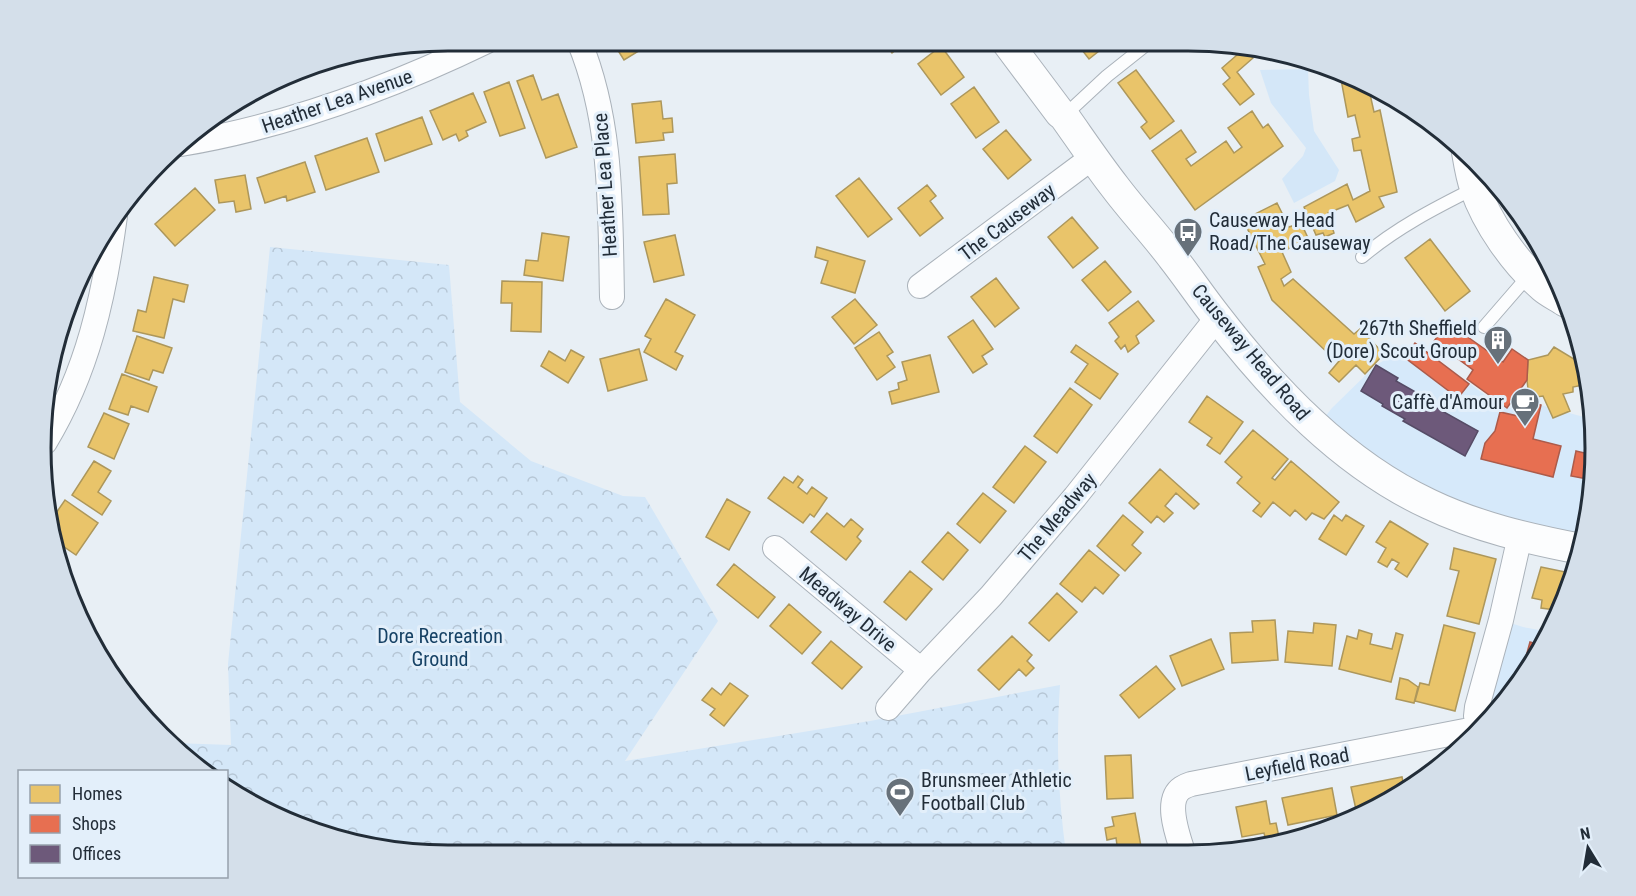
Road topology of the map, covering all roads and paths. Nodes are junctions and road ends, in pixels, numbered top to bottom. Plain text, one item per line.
1 (463, 51) edge
2 (582, 51) edge
3 (1014, 51) edge
4 (1138, 51) edge
5 (1064, 117) junction
6 (196, 142) edge
7 (1093, 157) junction
8 (1471, 169) edge
9 (1475, 188) junction
10 (112, 237) edge
11 (1362, 257) dead end
12 (1530, 274) junction
13 (920, 286) dead end
14 (1554, 294) edge
15 (612, 297) dead end
16 (1217, 318) junction
17 (1484, 327) dead end
18 (52, 429) edge
19 (1520, 536) junction
20 (1572, 547) edge
21 (775, 549) dead end
22 (921, 670) junction
23 (888, 708) dead end
24 (1477, 720) edge
25 (1466, 732) edge
26 (1181, 845) edge

1 - 6 street, Heather Lea Avenue
2 - 15 street, Heather Lea Place
3 - 5 street, Causeway Head Road
4 - 5 lane
5 - 7 street, Causeway Head Road
7 - 13 street, The Causeway
7 - 16 street, Causeway Head Road
8 - 9 street
9 - 11 lane
9 - 12 street
10 - 18 street
12 - 14 street
12 - 17 lane
16 - 19 street, Causeway Head Road
16 - 22 street, The Meadway
19 - 20 street, Causeway Head Road
19 - 24 street
21 - 22 street, Meadway Drive
22 - 23 street, The Meadway
25 - 26 street, Leyfield Road

